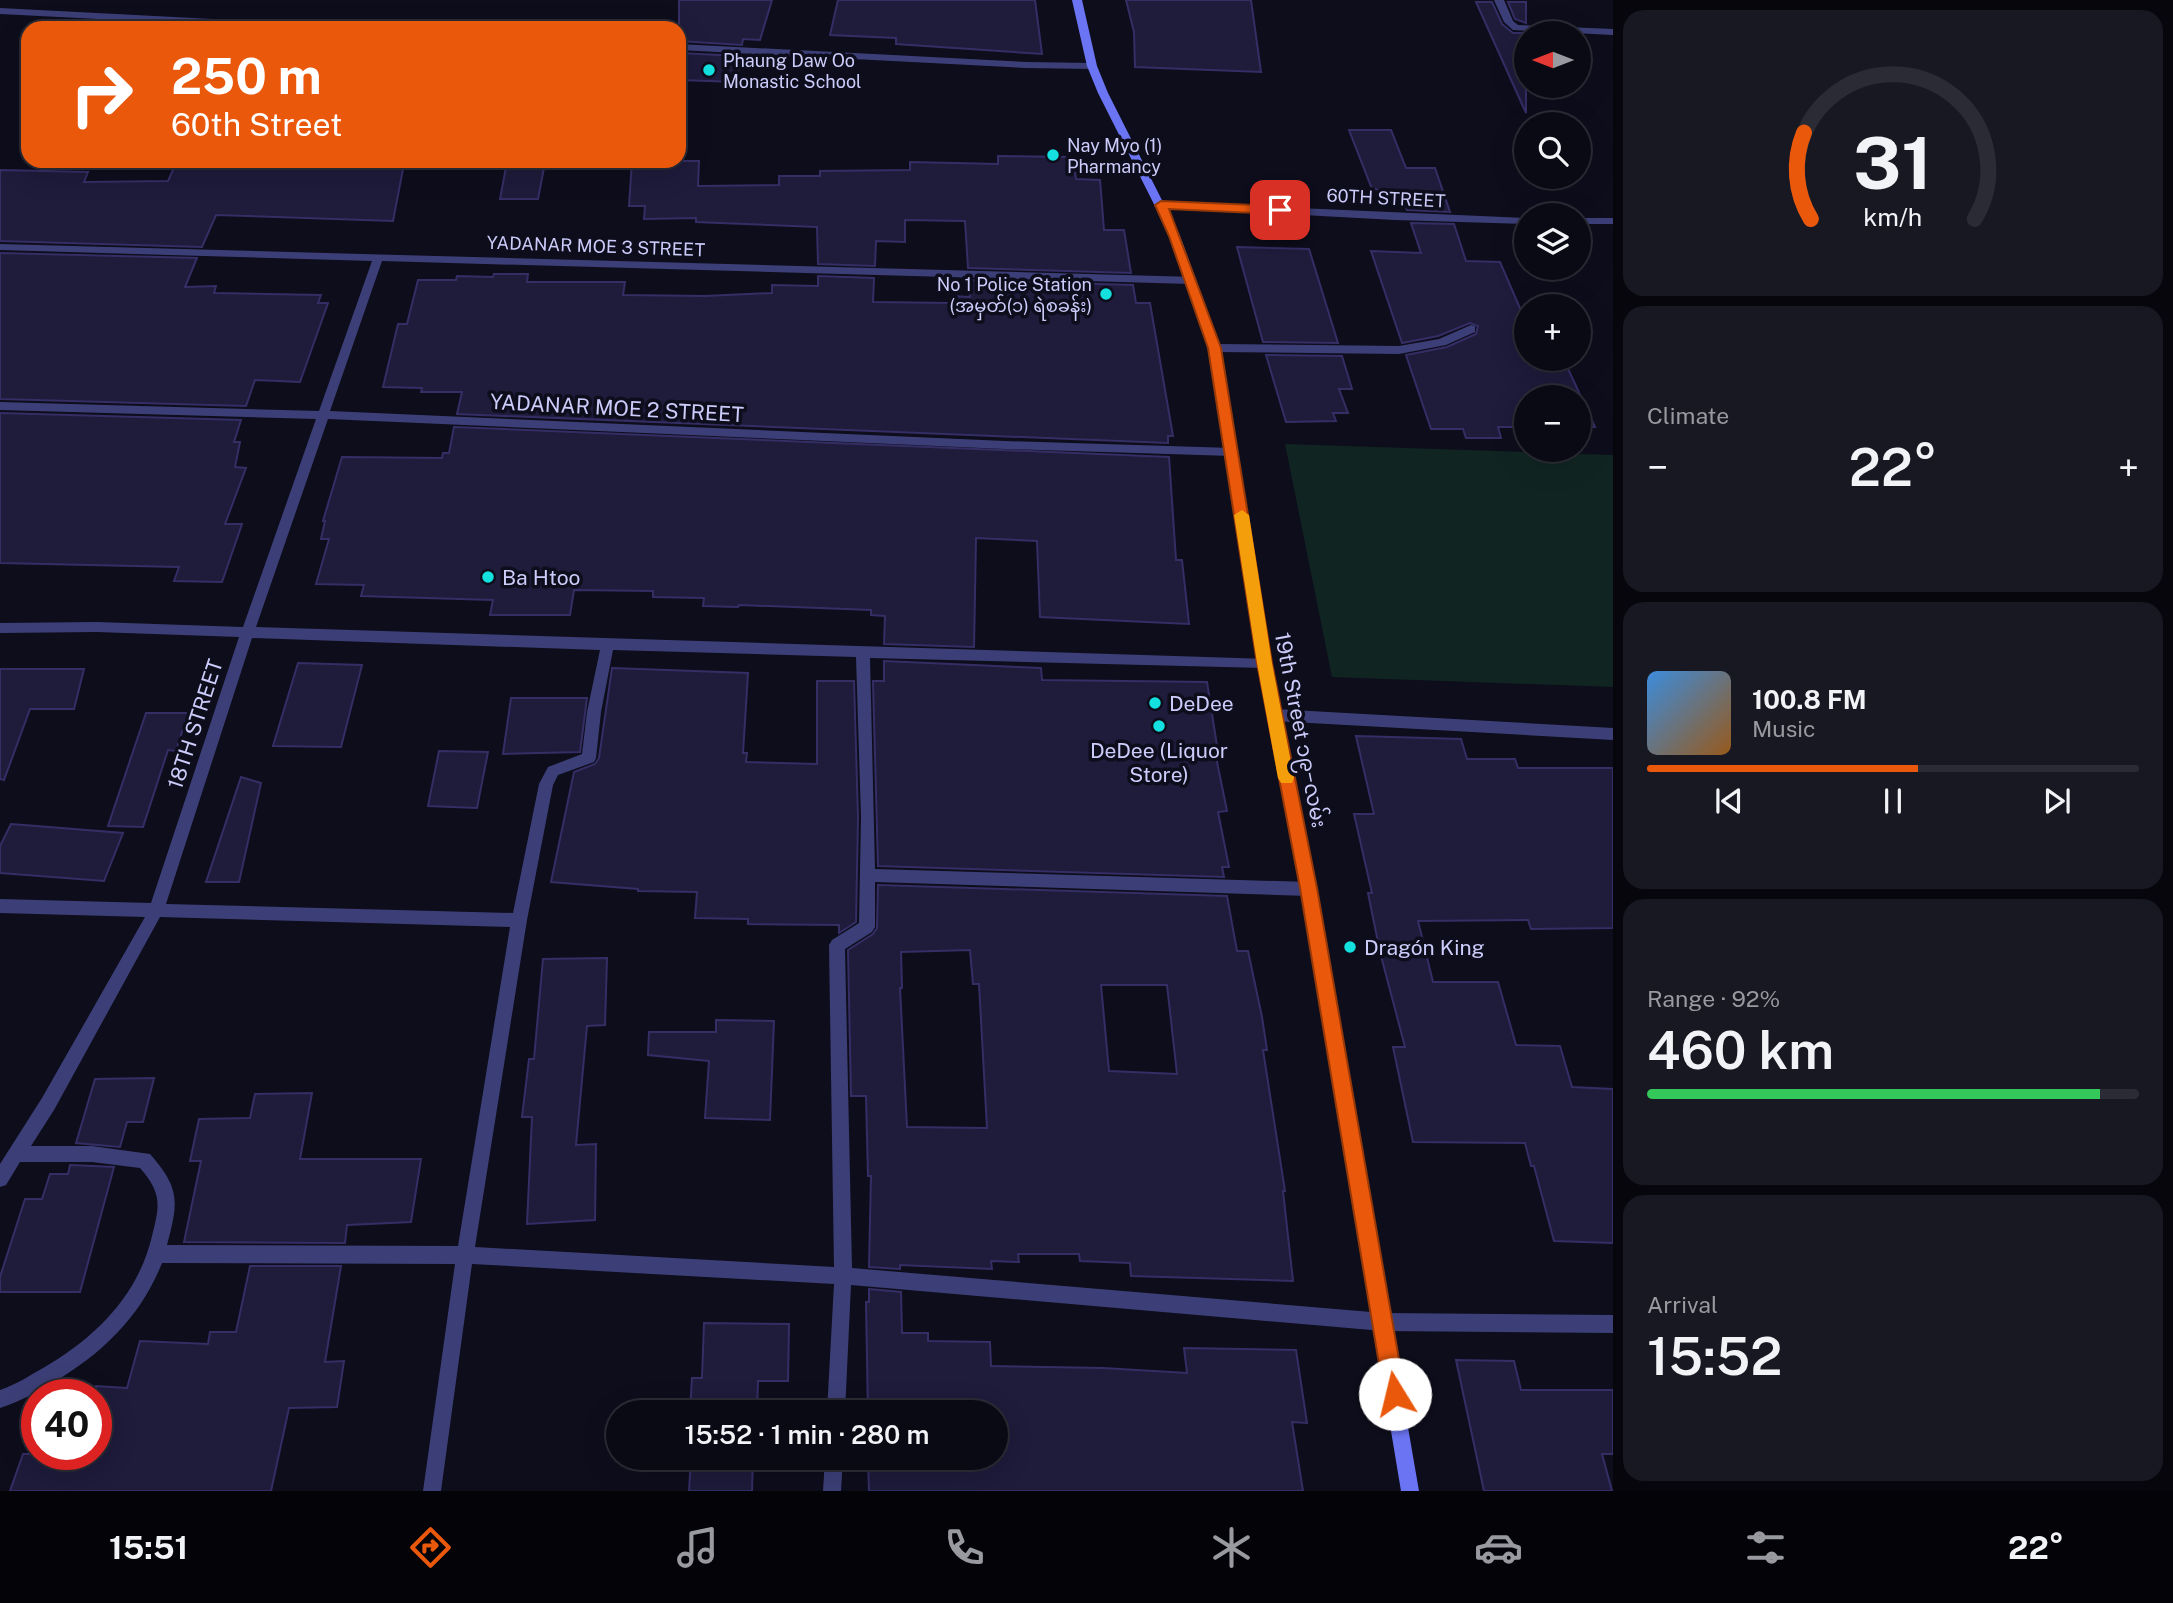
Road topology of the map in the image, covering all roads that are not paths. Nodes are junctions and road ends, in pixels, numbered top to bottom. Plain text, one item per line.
1 (5, 0) edge
2 (1077, 0) edge
3 (1499, 0) edge
4 (0, 9) edge
5 (208, 21) edge
6 (1613, 32) edge
7 (686, 47) edge
8 (1092, 66) junction
9 (1161, 205) junction
10 (1514, 220) edge
11 (1591, 221) edge
12 (1613, 221) edge
13 (0, 247) edge
14 (378, 258) junction
15 (1191, 280) junction
16 (1471, 329) dead end
17 (1215, 348) junction
18 (0, 406) edge
19 (325, 415) junction
20 (1232, 452) junction
21 (0, 628) edge
22 (247, 634) junction
23 (608, 643) junction
24 (863, 653) junction
25 (1264, 663) junction
26 (1274, 715) junction
27 (1613, 734) edge
28 (868, 875) junction
29 (1308, 888) junction
30 (0, 906) edge
31 (158, 909) junction
32 (519, 920) junction
33 (15, 1154) junction
34 (0, 1179) edge
35 (158, 1254) junction
36 (465, 1255) junction
37 (843, 1276) junction
38 (1383, 1322) junction
39 (1613, 1324) edge
40 (0, 1399) edge
41 (837, 1400) edge
42 (833, 1470) edge
43 (432, 1491) edge
44 (832, 1491) edge
45 (1410, 1491) edge

1 - 4 street
2 - 8 street, 19th Street ၁၉−လမ်း
3 - 6 street
4 - 5 street
7 - 8 street
8 - 9 street, 19th Street ၁၉−လမ်း
9 - 10 street, 60TH STREET
9 - 15 street, 19th Street ၁၉−လမ်း
11 - 12 street
13 - 14 street, YADANAR MOE 3 STREET
14 - 15 street, YADANAR MOE 3 STREET
14 - 19 street, 18TH STREET
15 - 17 street, 19th Street ၁၉−လမ်း
16 - 17 street
17 - 20 street, 19th Street ၁၉−လမ်း
18 - 19 street, YADANAR MOE 2 STREET
19 - 20 street, YADANAR MOE 2 STREET
19 - 22 street, 18TH STREET
20 - 25 street, 19th Street ၁၉−လမ်း
21 - 22 street
22 - 23 street
22 - 31 street, 18TH STREET
23 - 24 street
23 - 32 street
24 - 25 street
24 - 28 street
25 - 26 street, 19th Street ၁၉−လမ်း
26 - 27 street
26 - 29 street, 19th Street ၁၉−လမ်း
28 - 29 street
28 - 37 street
29 - 38 street, 19th Street ၁၉−လမ်း
30 - 31 street
31 - 32 street
31 - 33 street, 18TH STREET
32 - 36 street
33 - 34 street, 18TH STREET
33 - 35 street
35 - 36 street
35 - 40 street
36 - 37 street
36 - 43 street
37 - 38 street
37 - 41 street
38 - 39 street
38 - 45 street, 19th Street ၁၉−လမ်း
42 - 44 street

